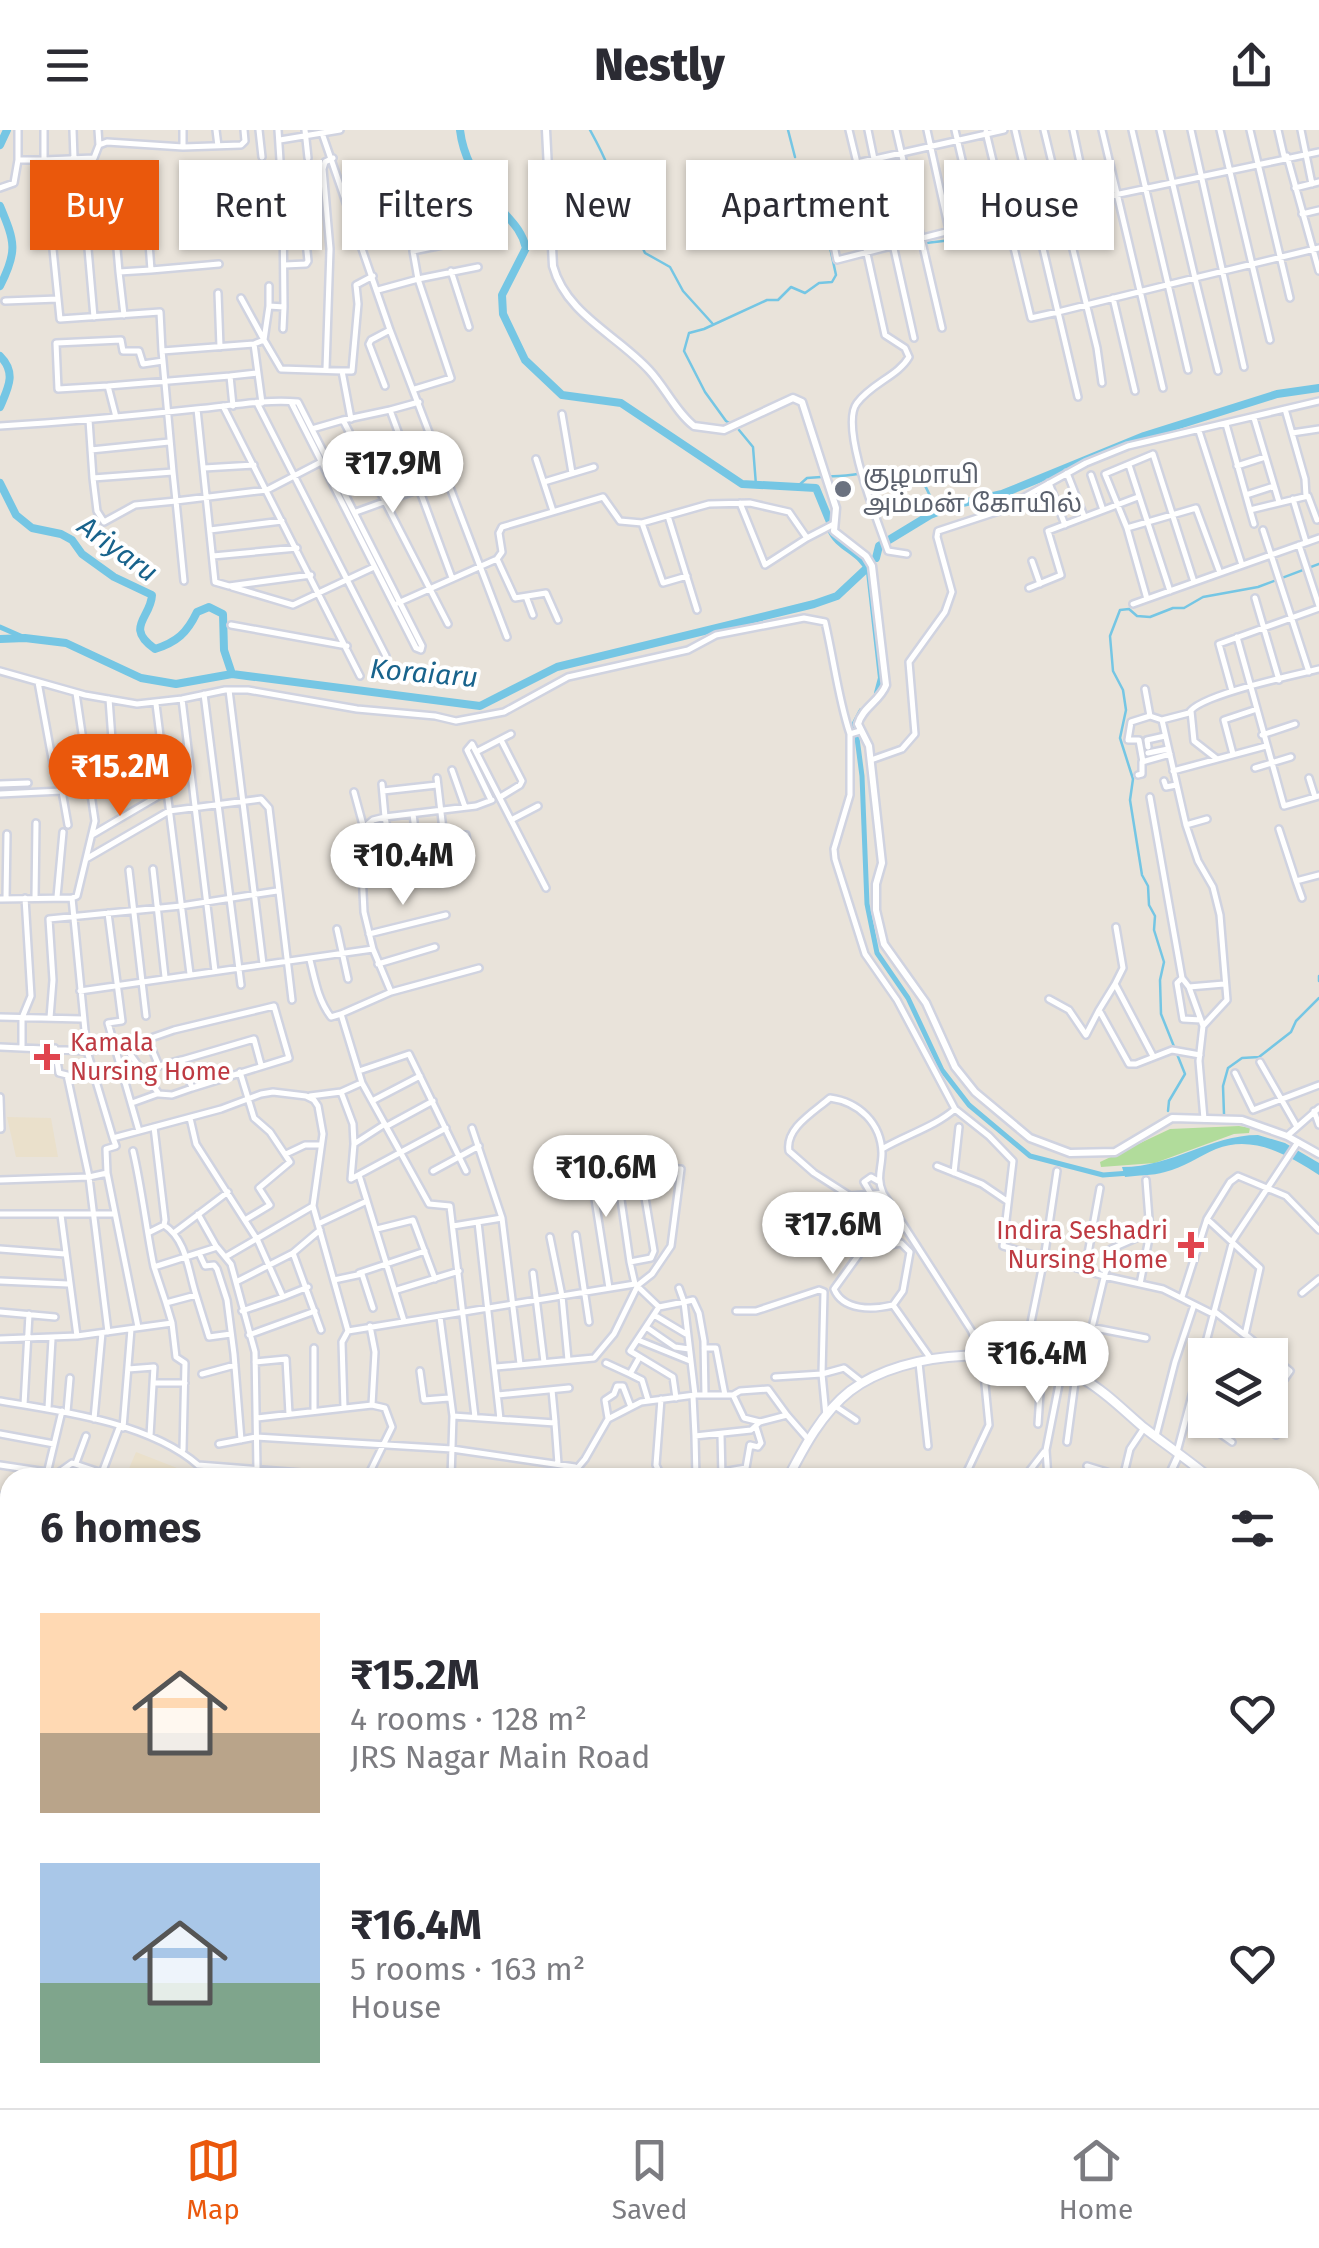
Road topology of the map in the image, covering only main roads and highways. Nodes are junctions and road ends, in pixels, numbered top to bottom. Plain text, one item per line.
1 (794, 1468) edge
2 (1197, 1468) edge

1 - 2 main road

